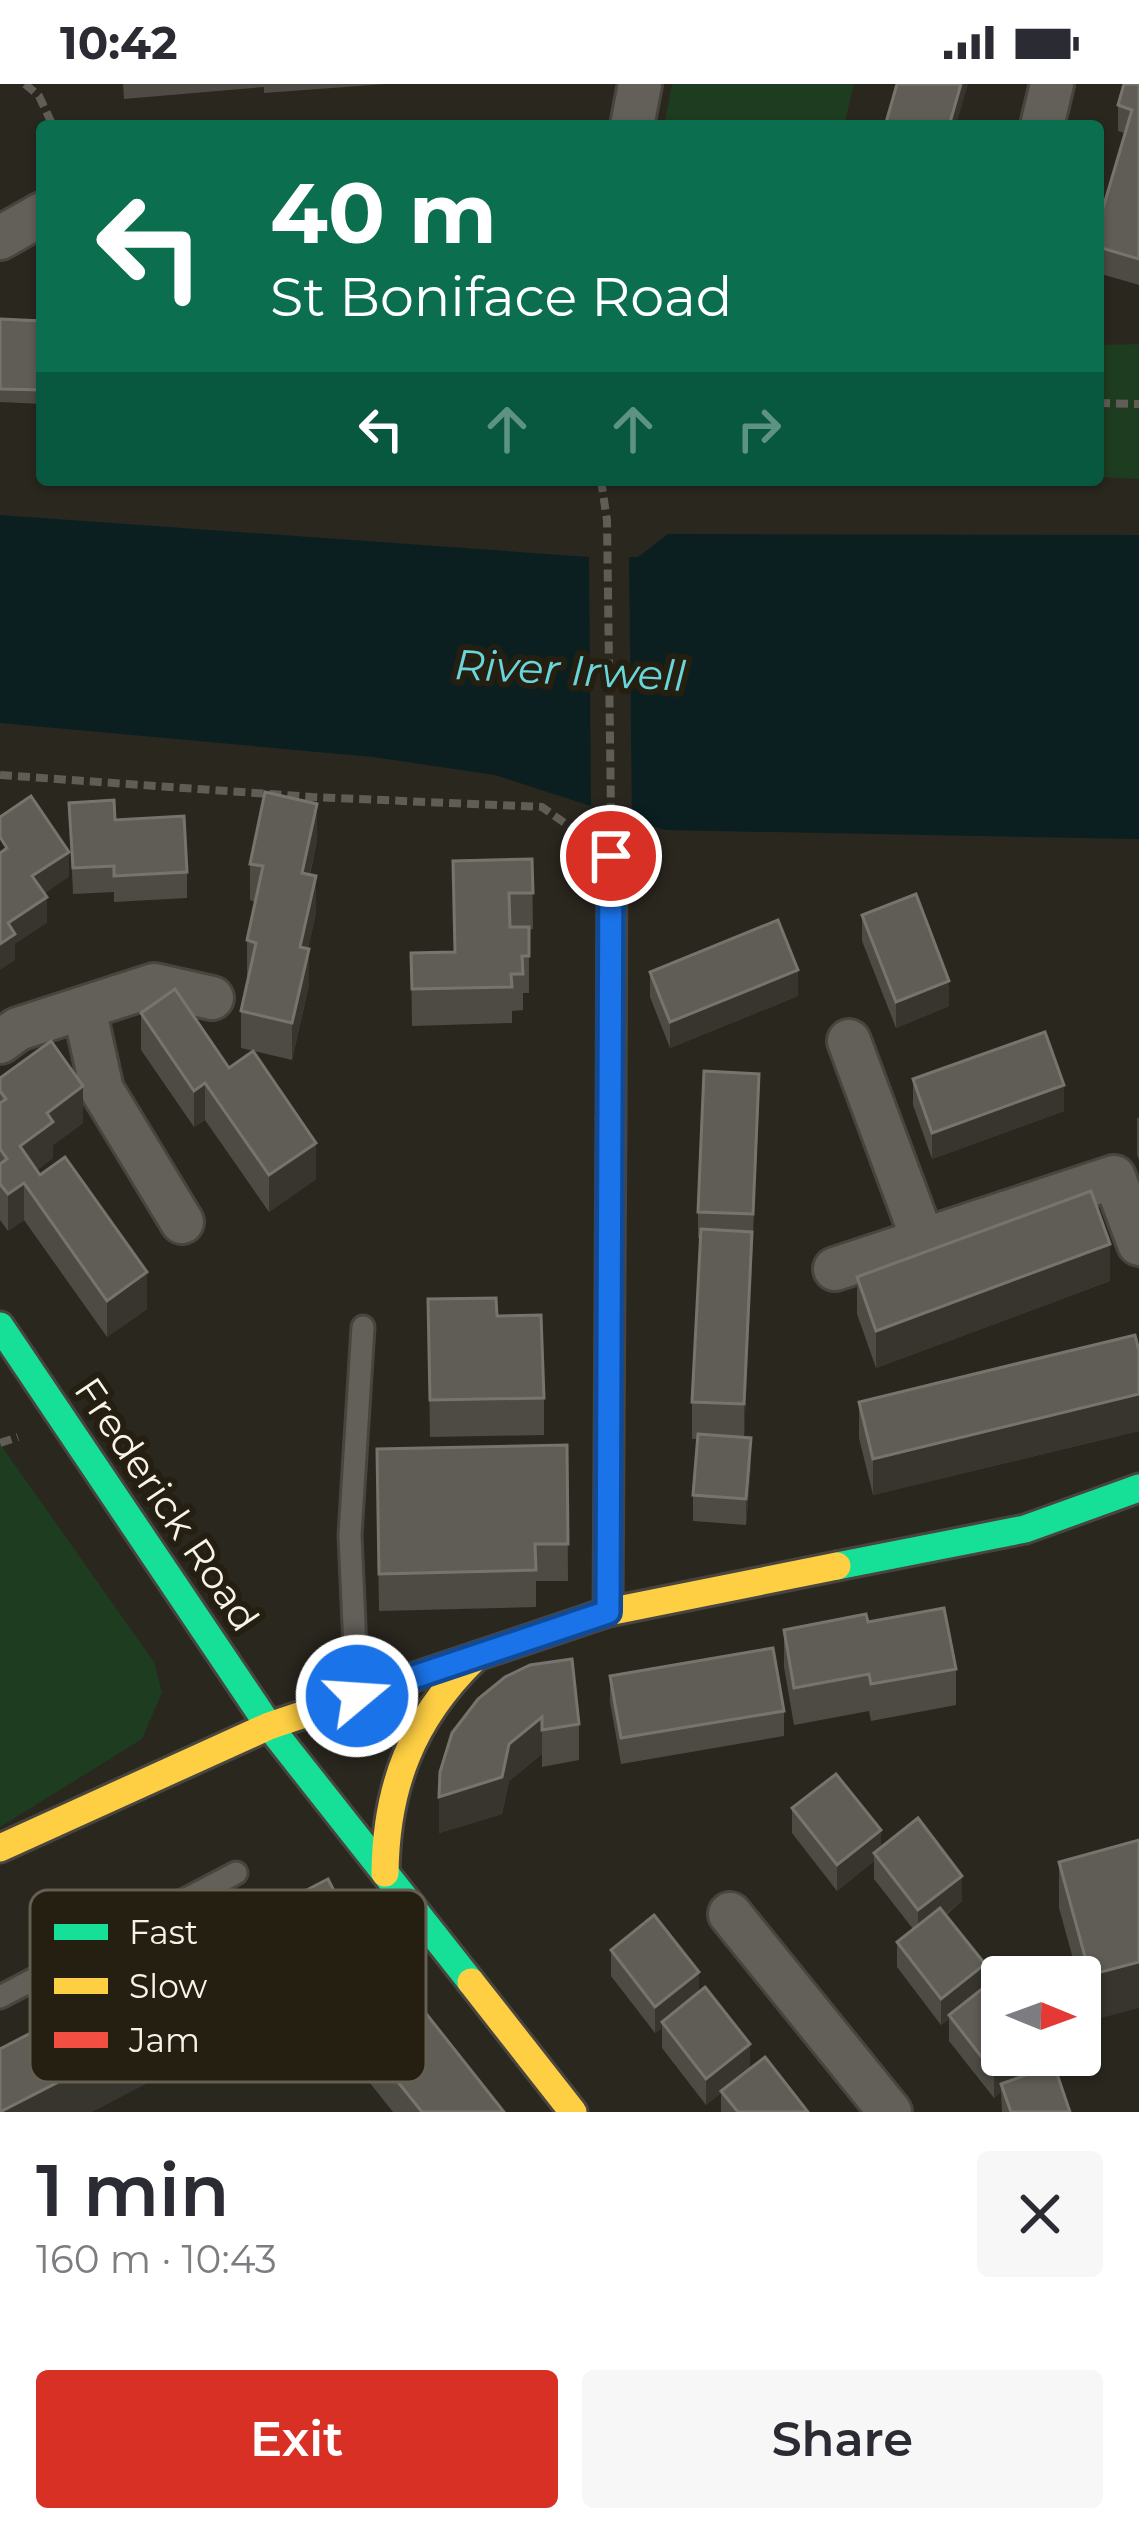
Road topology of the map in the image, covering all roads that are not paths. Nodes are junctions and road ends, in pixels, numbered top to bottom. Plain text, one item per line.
1 (640, 84) edge
2 (1052, 84) edge
3 (633, 120) edge
4 (1043, 120) edge
5 (36, 217) edge
6 (0, 238) edge
7 (611, 856) road end
8 (212, 998) dead end
9 (84, 1008) junction
10 (2, 1036) edge
11 (849, 1040) dead end
12 (182, 1222) dead end
13 (922, 1240) junction
14 (1139, 1244) edge
15 (835, 1269) dead end
16 (0, 1326) edge
17 (363, 1327) dead end
18 (1139, 1488) edge
19 (608, 1612) junction
20 (477, 1656) junction
21 (357, 1696) junction
22 (269, 1726) junction
23 (0, 1848) edge
24 (236, 1873) dead end
25 (385, 1873) junction
26 (203, 1890) edge
27 (398, 1890) edge
28 (730, 1914) dead end
29 (426, 1925) edge
30 (30, 1980) edge
31 (0, 1996) edge
32 (573, 2112) edge
33 (890, 2112) edge

1 - 3 street
2 - 4 street
5 - 6 street
7 - 19 street
8 - 9 street
9 - 10 street
9 - 12 street
11 - 13 street
13 - 14 street
13 - 15 street
16 - 22 street, Frederick Road
17 - 21 lane
18 - 19 street
19 - 20 street
20 - 21 street
20 - 25 street
21 - 22 street
22 - 23 street
22 - 25 street, Frederick Road
24 - 26 lane
25 - 27 street, Frederick Road
28 - 33 street
29 - 32 street, Frederick Road
30 - 31 lane

